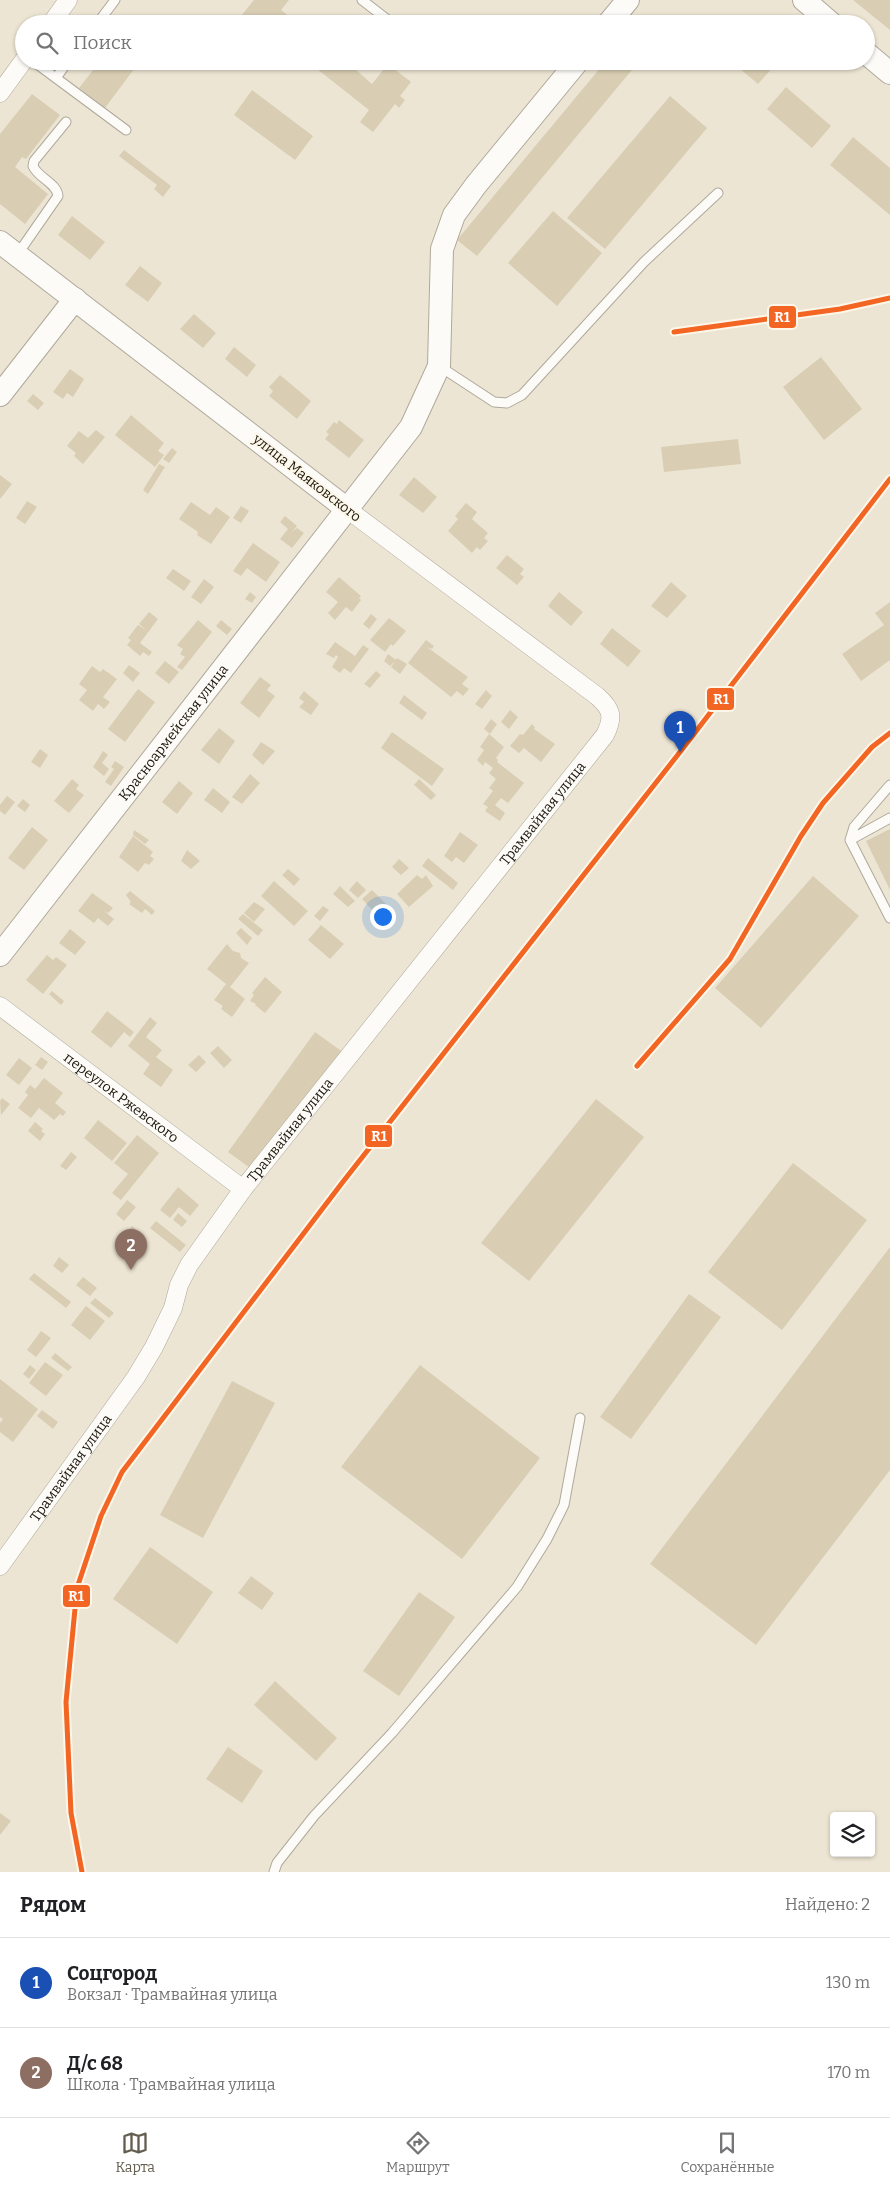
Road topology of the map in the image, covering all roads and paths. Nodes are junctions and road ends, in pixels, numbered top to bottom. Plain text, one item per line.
1 (68, 0) edge
2 (115, 0) edge
3 (362, 0) edge
4 (628, 0) edge
5 (804, 0) edge
6 (57, 15) edge
7 (104, 15) edge
8 (381, 15) edge
9 (616, 15) edge
10 (822, 15) edge
11 (875, 60) edge
12 (17, 70) edge
13 (45, 70) edge
14 (62, 70) edge
15 (571, 70) edge
16 (890, 73) edge
17 (56, 78) junction
18 (0, 93) edge
19 (66, 122) dead end
20 (126, 130) dead end
21 (718, 193) dead end
22 (8, 249) edge
23 (76, 299) junction
24 (439, 366) junction
25 (0, 395) edge
26 (347, 509) junction
27 (611, 714) joint
28 (890, 785) edge
29 (890, 818) edge
30 (850, 840) junction
31 (890, 918) edge
32 (0, 956) edge
33 (0, 1006) edge
34 (243, 1189) junction
35 (580, 1418) dead end
36 (0, 1566) edge
37 (274, 1872) edge

1 - 6 street
2 - 7 lane
3 - 8 lane
4 - 9 street
5 - 10 street
11 - 16 street
12 - 18 street
13 - 17 lane
14 - 17 lane
15 - 24 street
17 - 20 lane
19 - 22 lane
21 - 24 lane
22 - 23 street, улица Маяковского
23 - 25 street
23 - 26 street, улица Маяковского
24 - 26 street, Красноармейская улица
26 - 27 street, улица Маяковского
26 - 32 street, Красноармейская улица
27 - 34 street, Трамвайная улица
28 - 30 lane
29 - 30 lane
30 - 31 lane
33 - 34 street, переулок Ржевского
34 - 36 street, Трамвайная улица
35 - 37 lane

